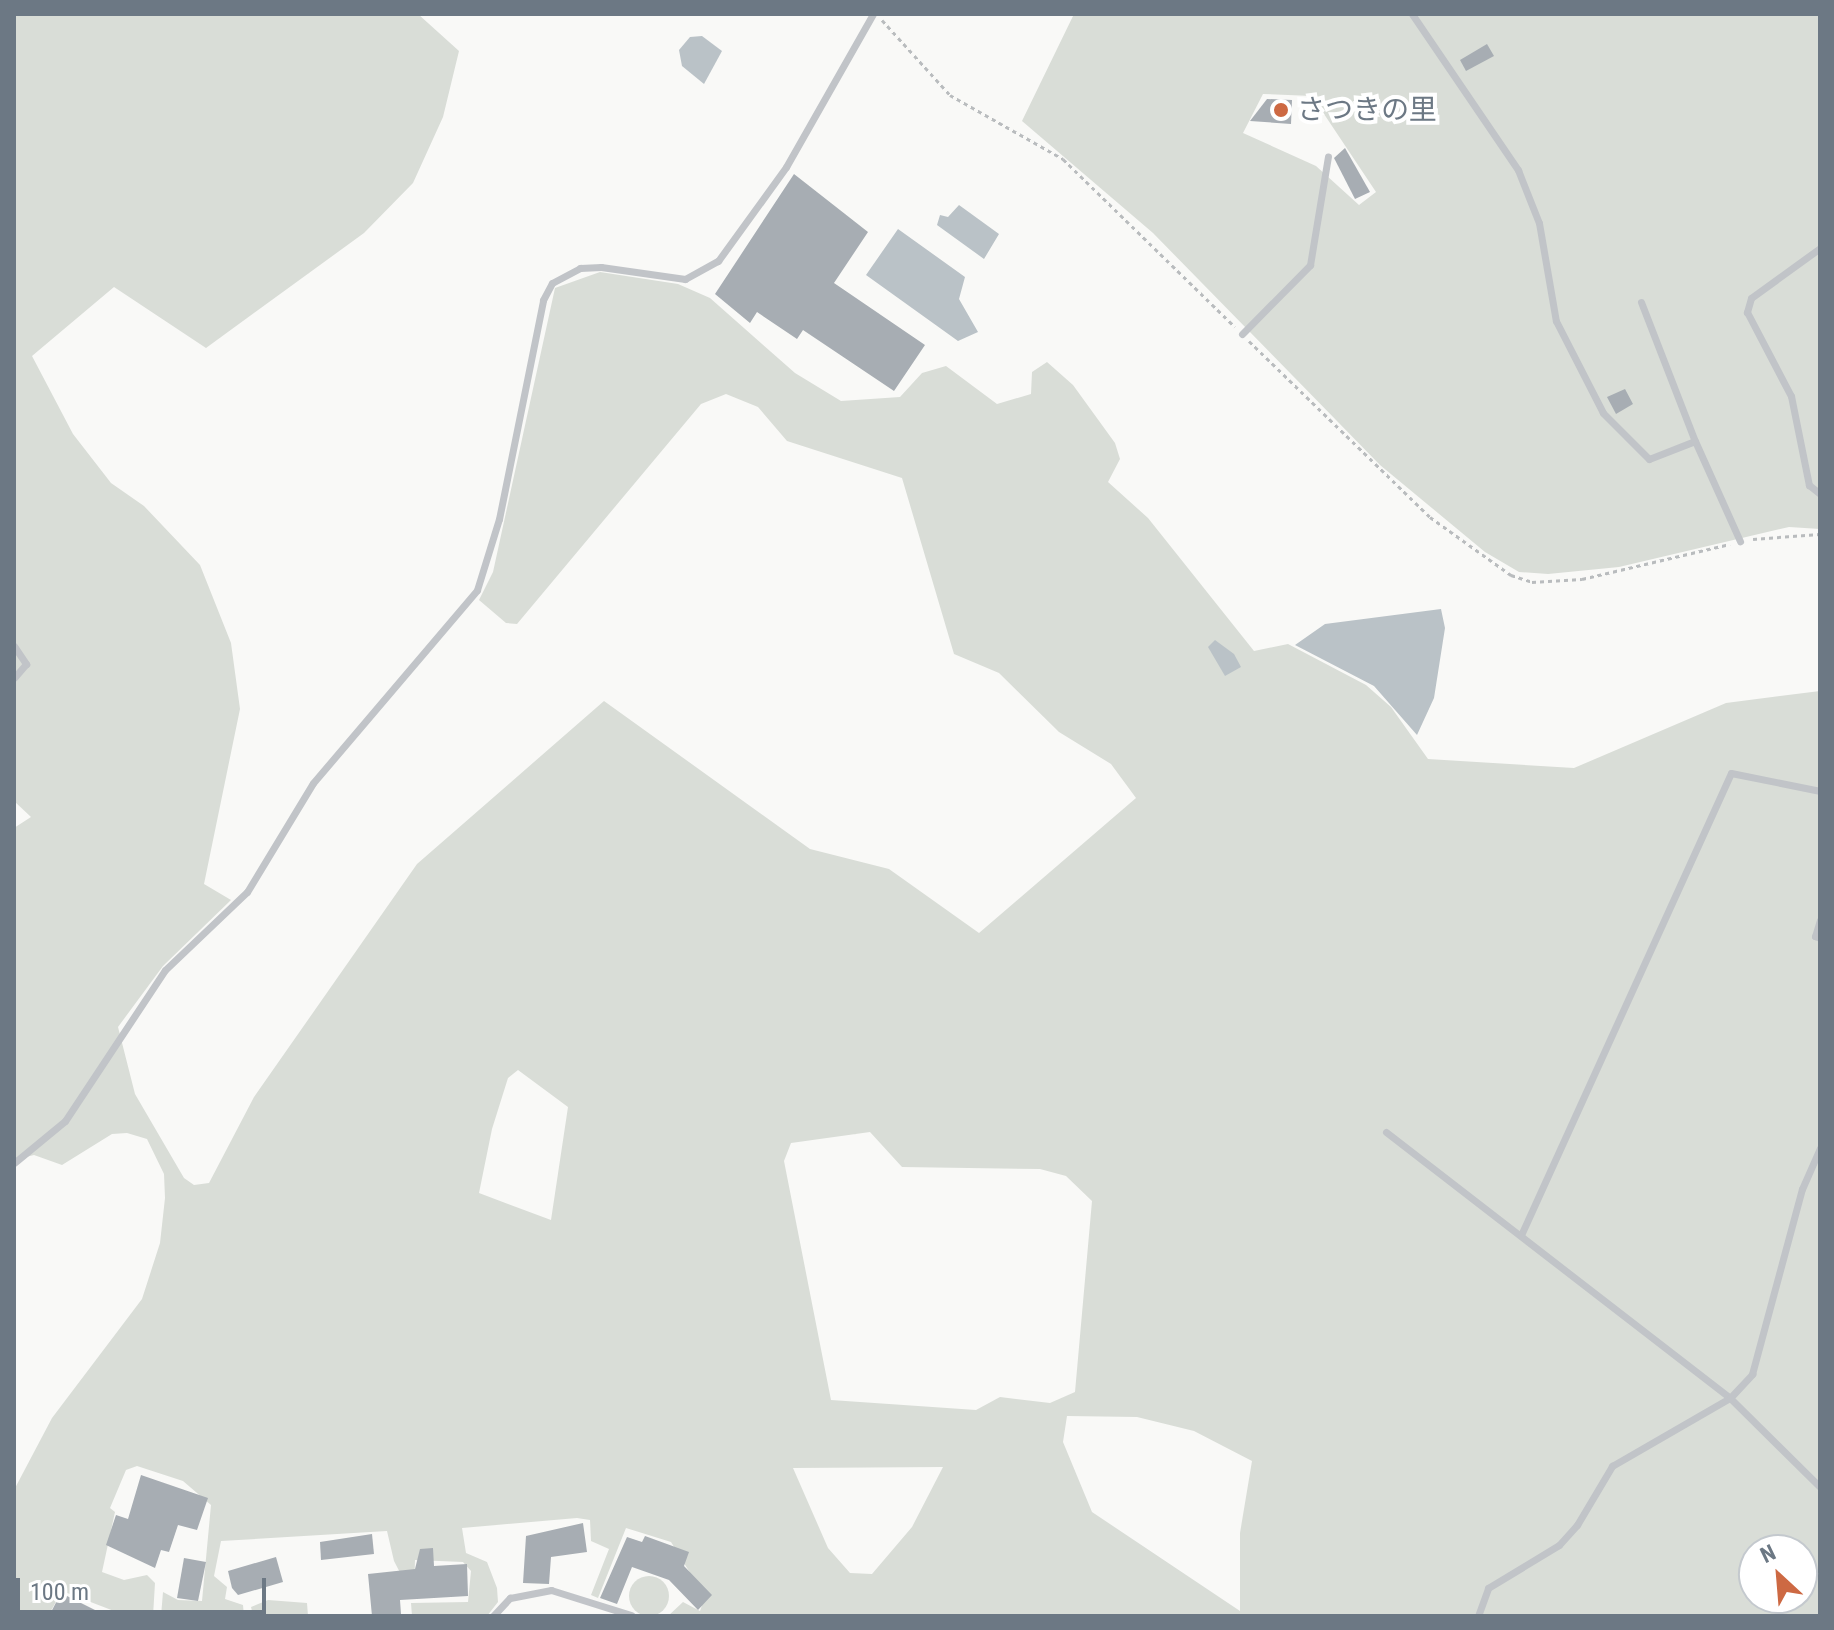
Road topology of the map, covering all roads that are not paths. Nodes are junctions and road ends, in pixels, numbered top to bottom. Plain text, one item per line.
1 (875, 14) edge
2 (1412, 14) edge
3 (1328, 156) dead end
4 (1820, 248) edge
5 (1641, 302) dead end
6 (1242, 334) road end
7 (1695, 441) junction
8 (1820, 494) edge
9 (1740, 541) road end
10 (14, 646) edge
11 (14, 678) edge
12 (1820, 791) edge
13 (1820, 920) edge
14 (1820, 938) edge
15 (1386, 1132) dead end
16 (1820, 1148) edge
17 (14, 1163) edge
18 (1521, 1235) junction
19 (1730, 1398) junction
20 (1820, 1487) edge
21 (631, 1615) edge
22 (493, 1616) edge
23 (1478, 1616) edge

1 - 17 lane
2 - 7 lane
3 - 6 lane
4 - 8 lane
5 - 7 lane
7 - 9 lane
10 - 11 lane
12 - 18 lane
13 - 14 lane
15 - 18 lane
16 - 19 lane
18 - 19 lane
19 - 20 lane
19 - 23 lane
21 - 22 lane

